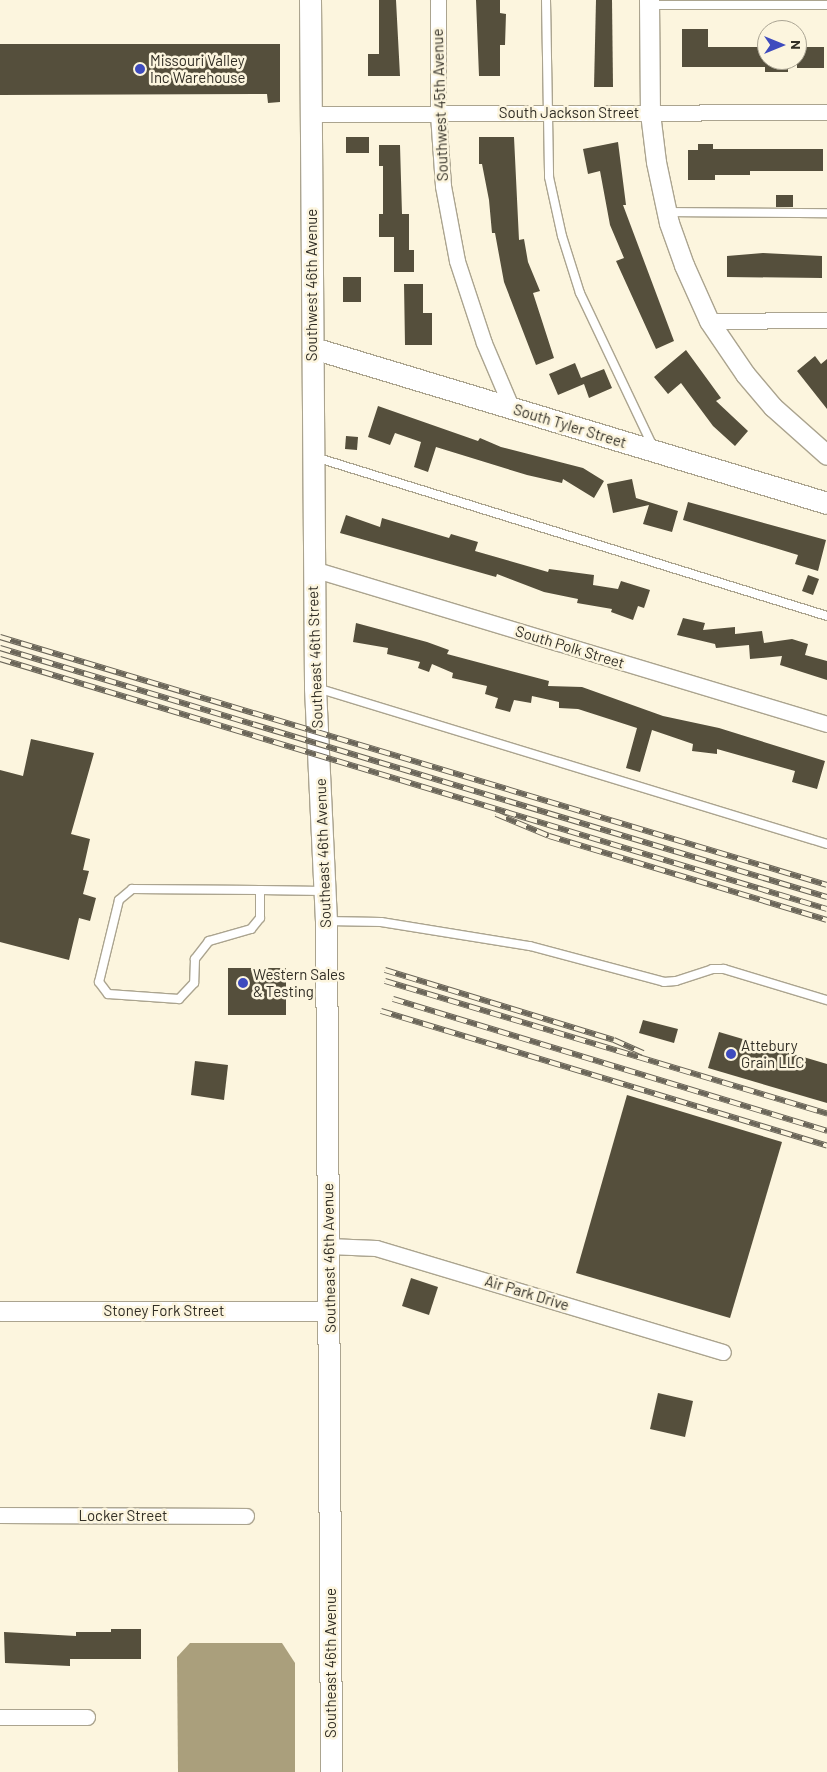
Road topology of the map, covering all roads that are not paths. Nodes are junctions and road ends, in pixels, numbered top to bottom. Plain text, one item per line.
1 (310, 0) edge
2 (438, 0) edge
3 (546, 0) edge
4 (649, 2) edge
5 (827, 5) edge
6 (827, 112) edge
7 (547, 113) junction
8 (650, 113) junction
9 (311, 114) junction
10 (438, 114) junction
11 (667, 212) junction
12 (827, 213) edge
13 (827, 320) edge
14 (709, 321) junction
15 (313, 348) junction
16 (512, 409) junction
17 (655, 452) junction
18 (827, 456) edge
19 (313, 457) junction
20 (827, 504) edge
21 (313, 569) junction
22 (827, 616) edge
23 (315, 688) junction
24 (827, 724) edge
25 (318, 744) joint
26 (827, 844) edge
27 (260, 890) junction
28 (325, 891) junction
29 (326, 921) junction
30 (827, 1000) edge
31 (328, 1246) junction
32 (0, 1311) edge
33 (329, 1311) junction
34 (724, 1352) dead end
35 (0, 1515) edge
36 (246, 1516) dead end
37 (87, 1717) dead end
38 (0, 1718) edge
39 (331, 1772) edge

1 - 9 main road, Southwest 46th Avenue
2 - 10 street, Southwest 45th Avenue
3 - 7 lane
4 - 5 lane
4 - 8 street
6 - 8 street, South Jackson Street
7 - 8 street, South Jackson Street
7 - 10 street, South Jackson Street
7 - 17 lane
8 - 11 street
9 - 10 street, South Jackson Street
9 - 15 main road, Southwest 46th Avenue
10 - 16 street, Southwest 45th Avenue
11 - 12 lane
11 - 14 street
13 - 14 street
14 - 18 street
15 - 16 main road, South Tyler Street
15 - 19 main road, Southwest 46th Avenue
16 - 17 main road, South Tyler Street
17 - 20 main road, South Tyler Street
19 - 21 main road, Southwest 46th Avenue
19 - 22 lane
21 - 23 main road, Southeast 46th Street
21 - 24 street, South Polk Street
23 - 25 main road, Southeast 46th Street
23 - 26 lane
25 - 28 main road, Southeast 46th Avenue
27 - 27 lane
27 - 28 lane
28 - 29 main road, Southeast 46th Avenue
29 - 30 lane
29 - 31 main road, Southeast 46th Avenue
31 - 33 main road, Southeast 46th Avenue
31 - 34 street, Air Park Drive
32 - 33 street, Stoney Fork Street
33 - 39 main road, Southeast 46th Avenue
35 - 36 street, Locker Street
37 - 38 street

